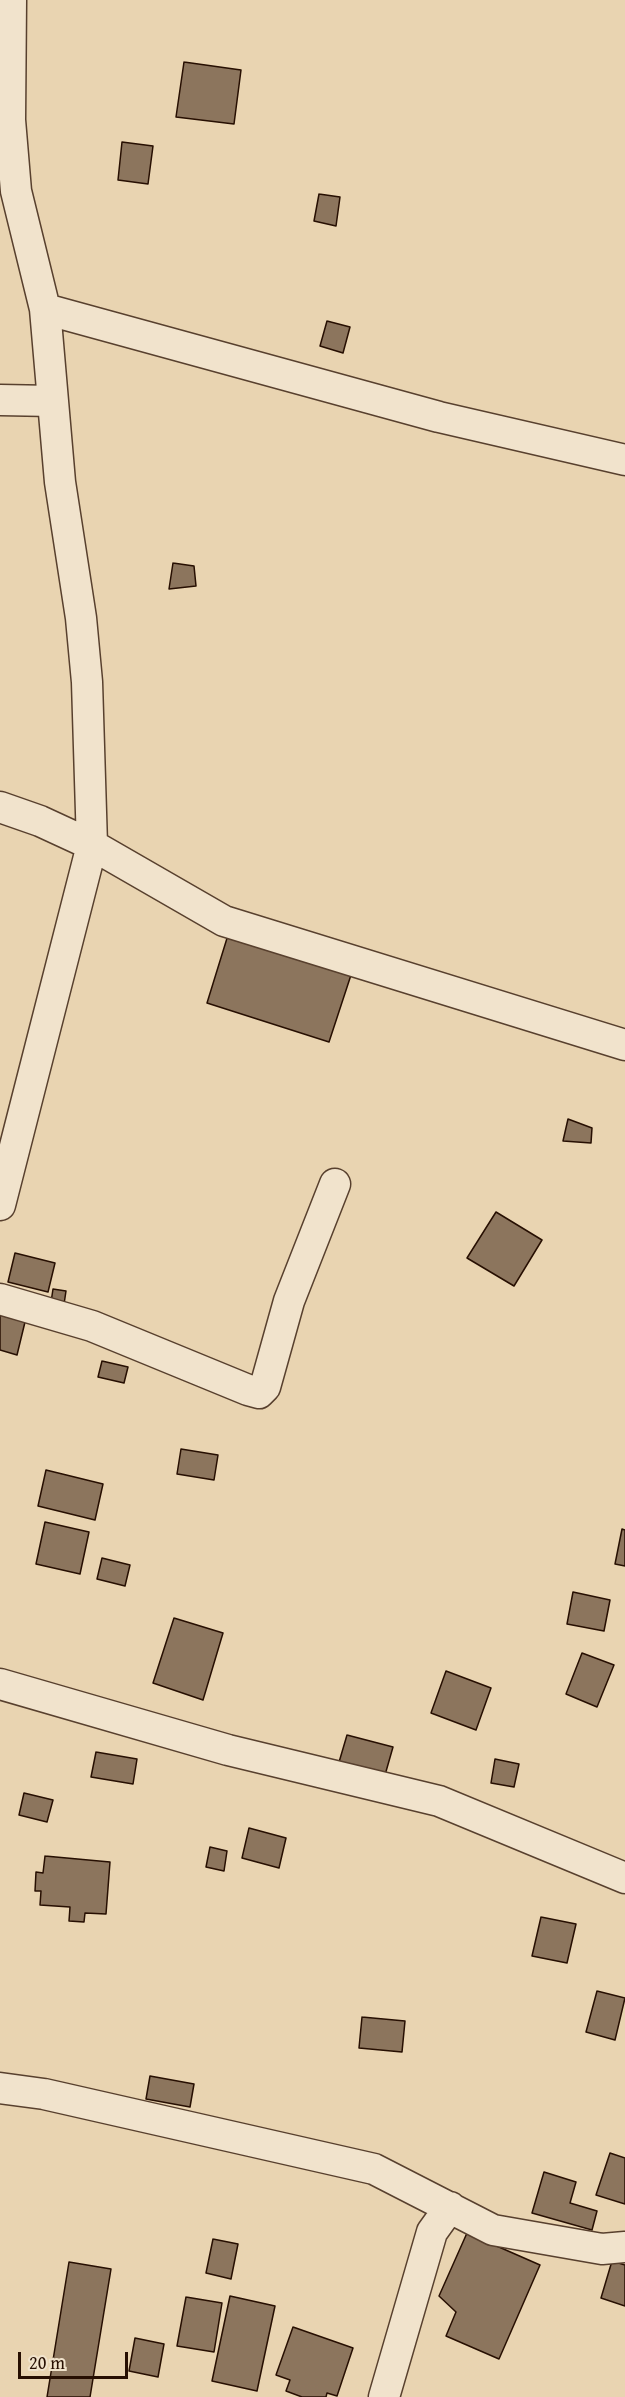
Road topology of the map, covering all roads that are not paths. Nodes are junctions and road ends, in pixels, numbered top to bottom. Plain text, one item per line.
1 (11, 0) edge
2 (45, 309) junction
3 (0, 400) edge
4 (53, 401) junction
5 (625, 460) edge
6 (0, 807) edge
7 (92, 845) junction
8 (625, 1045) edge
9 (335, 1184) dead end
10 (0, 1205) edge
11 (0, 1299) edge
12 (0, 1684) edge
13 (623, 1872) edge
14 (0, 2088) edge
15 (450, 2207) junction
16 (625, 2247) edge
17 (384, 2397) edge

1 - 2 street
2 - 4 street
2 - 5 street
3 - 4 street
4 - 7 street
6 - 7 street
7 - 8 street
7 - 10 street
9 - 11 street
12 - 13 street
14 - 15 street
15 - 16 street
15 - 17 street

